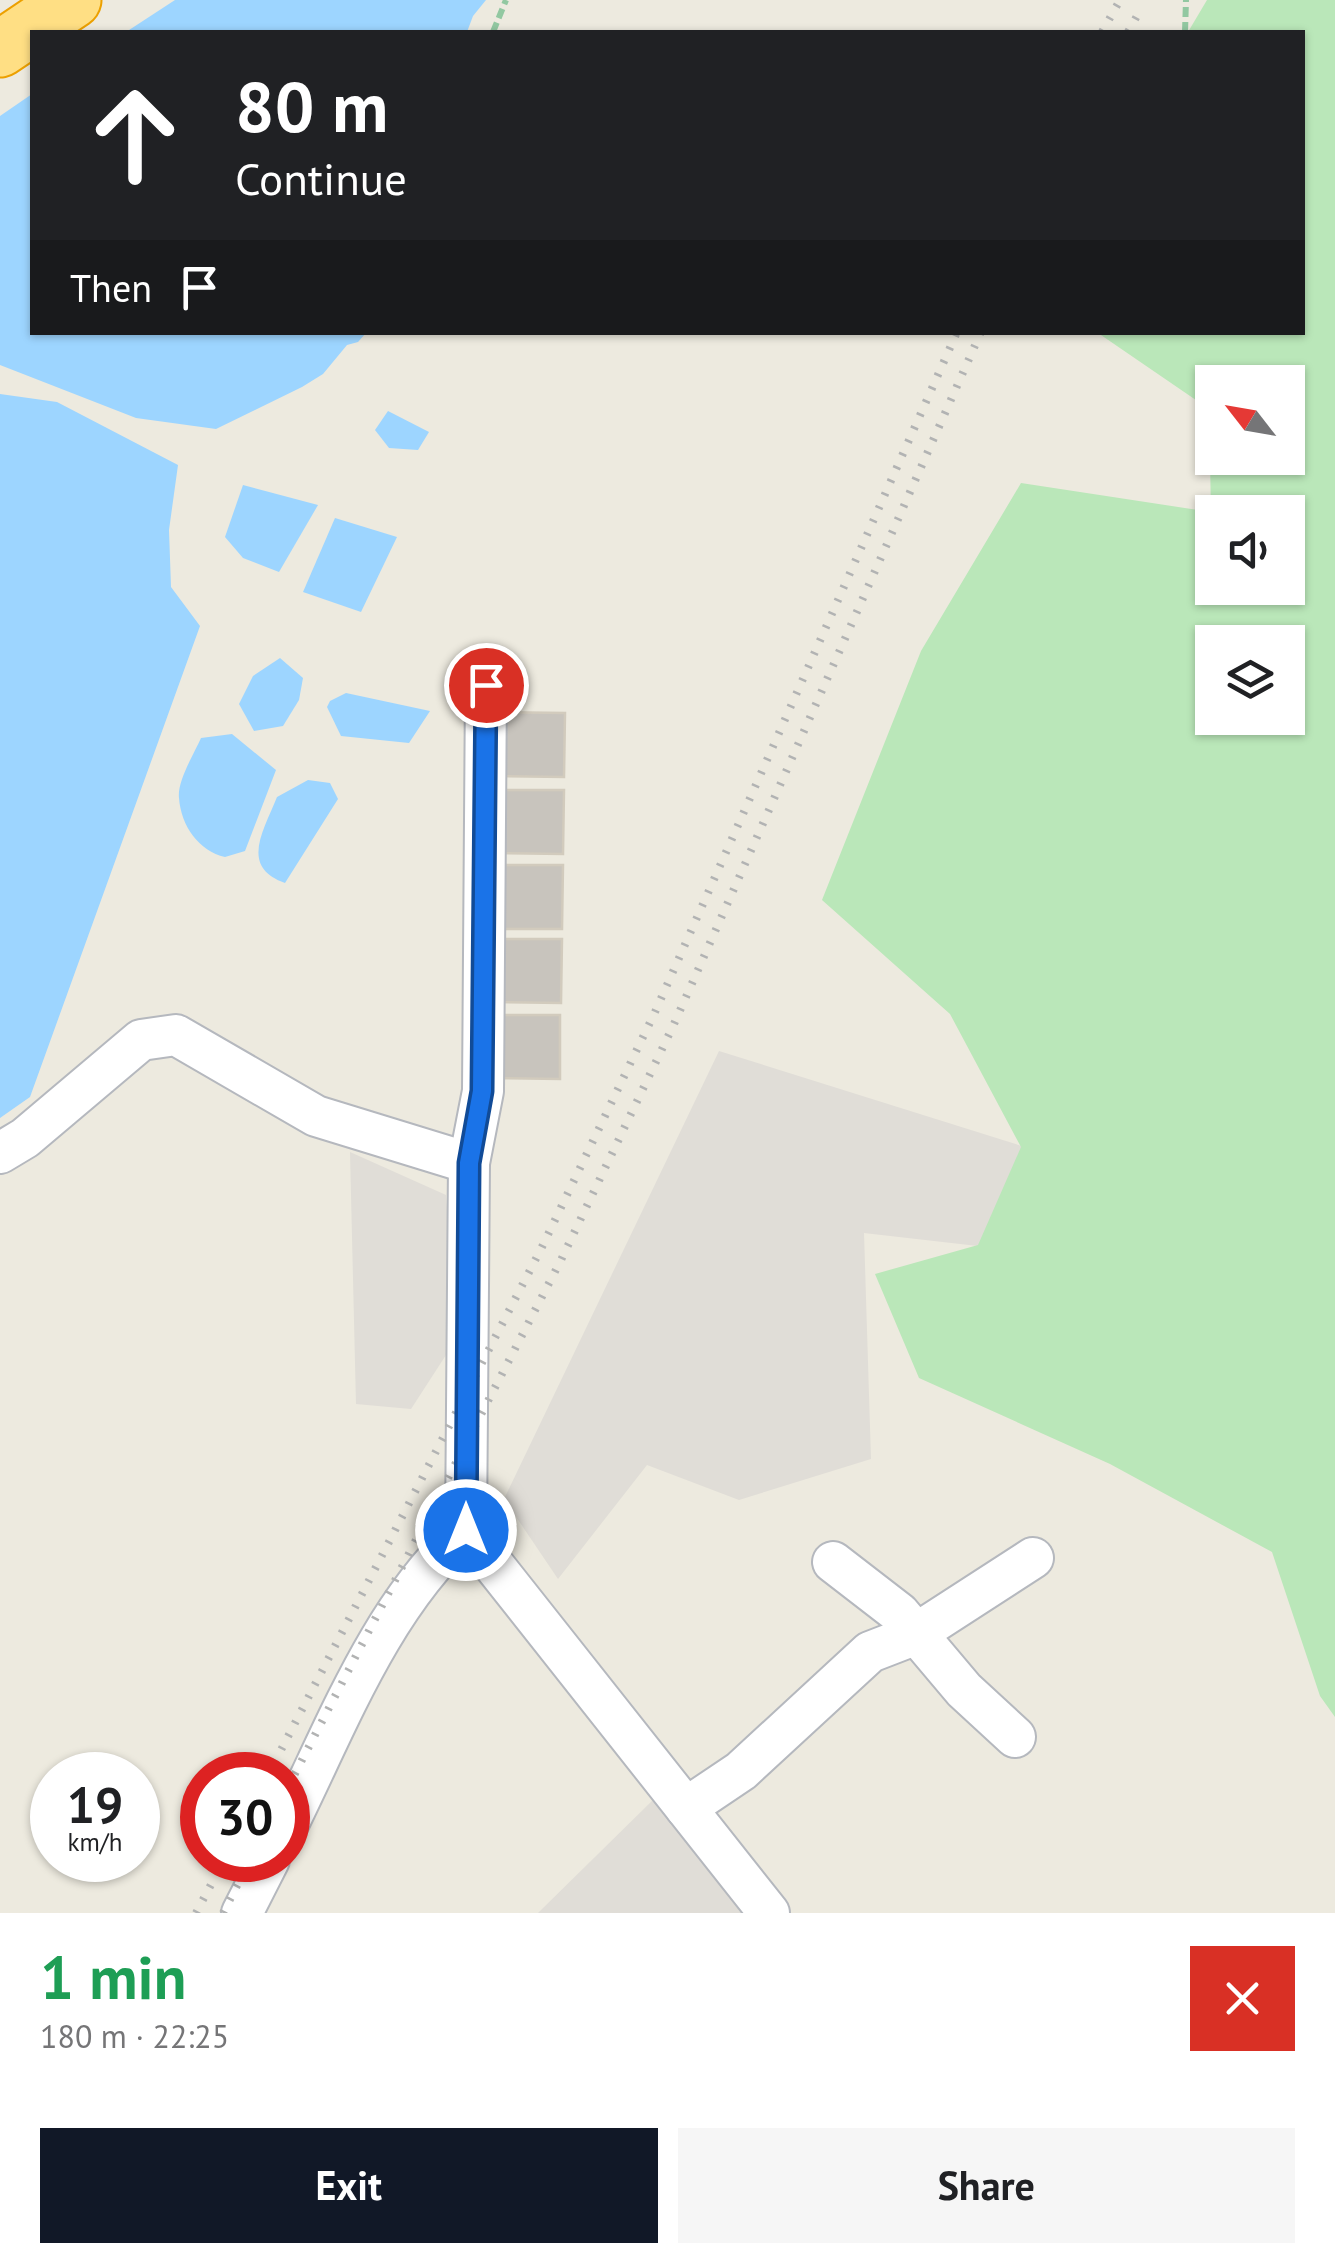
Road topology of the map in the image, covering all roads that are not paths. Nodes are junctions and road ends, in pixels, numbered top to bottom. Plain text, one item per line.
1 (73, 0) edge
2 (0, 50) edge
3 (486, 685) dead end
4 (0, 1153) edge
5 (469, 1163) junction
6 (466, 1530) junction
7 (1033, 1558) dead end
8 (833, 1562) dead end
9 (914, 1635) junction
10 (1015, 1737) dead end
11 (310, 1780) edge
12 (686, 1808) junction
13 (258, 1882) edge
14 (242, 1913) edge
15 (769, 1913) edge

1 - 2 highway
3 - 5 street
4 - 5 street
5 - 6 street
6 - 11 street
6 - 12 street
7 - 9 street
8 - 9 street
9 - 10 street
9 - 12 street
12 - 15 street
13 - 14 street

